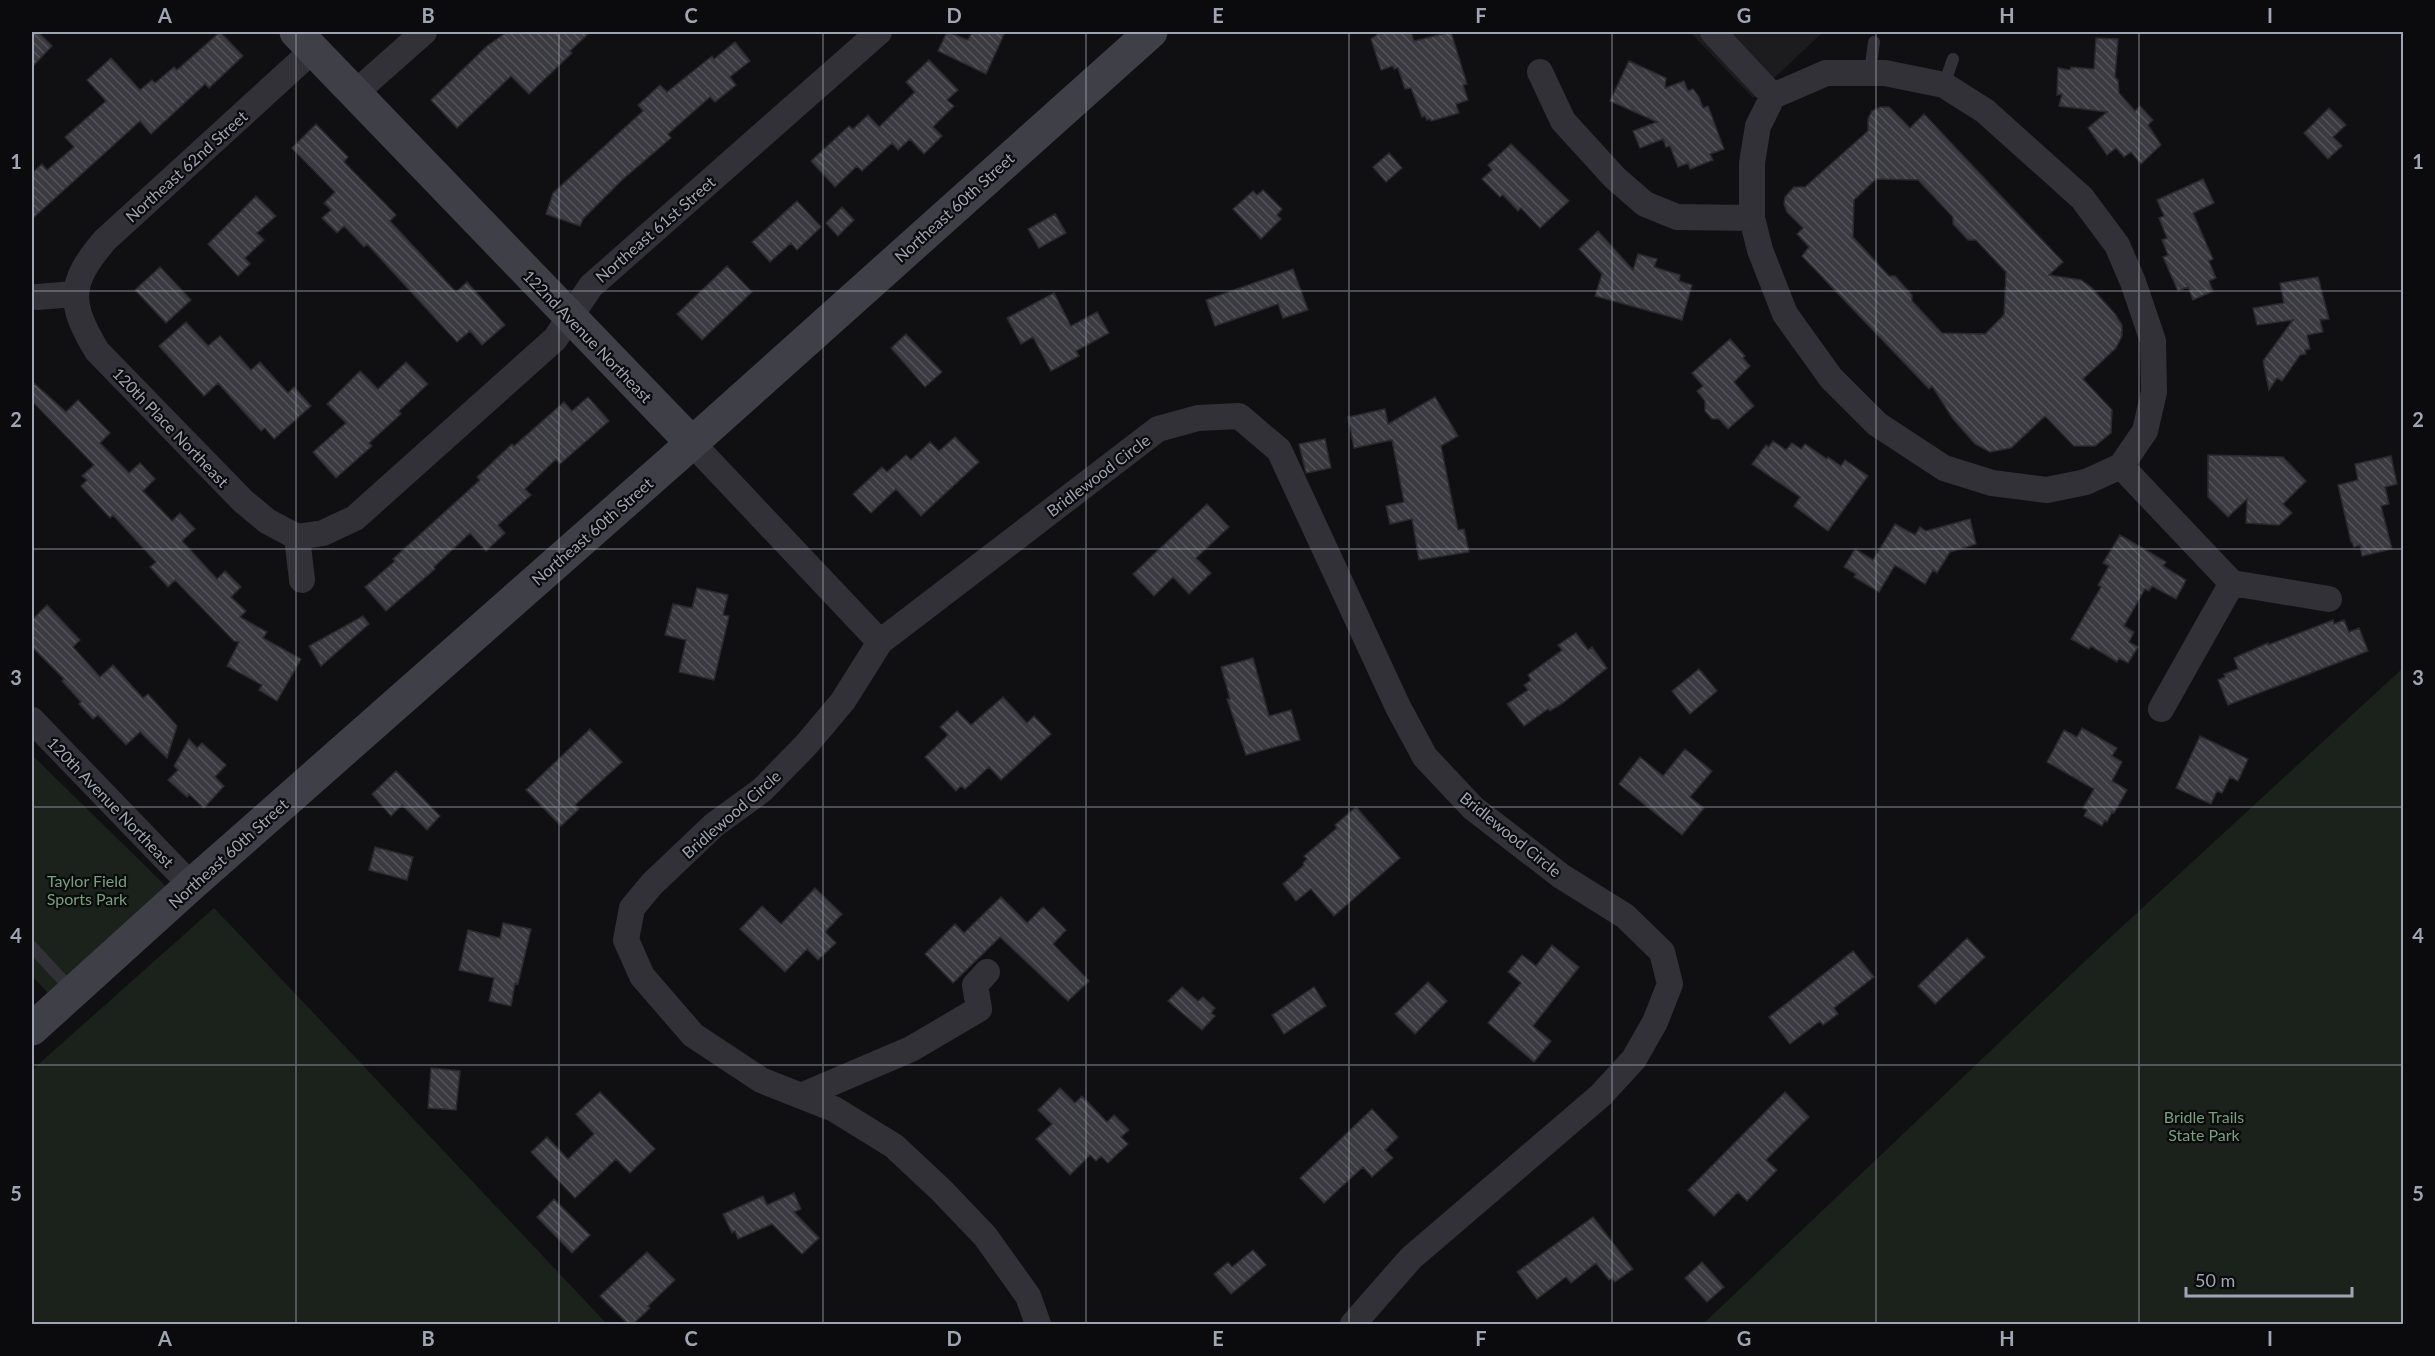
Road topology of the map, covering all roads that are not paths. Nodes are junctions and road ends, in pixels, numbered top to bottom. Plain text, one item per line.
1 (424, 32) edge
2 (879, 32) edge
3 (1151, 32) edge
4 (1722, 35) edge
5 (304, 41) edge
6 (1874, 42) dead end
7 (1953, 59) dead end
8 (1540, 72) dead end
9 (1870, 73) junction
10 (1944, 85) junction
11 (355, 93) junction
12 (1773, 96) junction
13 (1752, 218) junction
14 (75, 294) junction
15 (37, 297) dead end
16 (569, 317) junction
17 (692, 443) junction
18 (2121, 466) junction
19 (297, 537) junction
20 (302, 580) dead end
21 (2232, 583) junction
22 (2329, 599) dead end
23 (880, 642) junction
24 (2161, 709) dead end
25 (32, 720) edge
26 (191, 885) junction
27 (32, 947) edge
28 (987, 972) dead end
29 (74, 992) junction
30 (32, 1029) edge
31 (801, 1096) junction
32 (1038, 1324) edge
33 (1353, 1324) edge

1 - 11 street
2 - 16 street, Northeast 61st Street
3 - 17 street, Northeast 60th Street
4 - 12 street
5 - 11 street, 122nd Avenue Northeast
5 - 14 street, Northeast 62nd Street
6 - 9 lane
7 - 10 lane
8 - 13 street
9 - 10 street
9 - 12 street
10 - 18 street
11 - 16 street, 122nd Avenue Northeast
12 - 13 street
13 - 18 street
14 - 15 street
14 - 19 street, 120th Place Northeast
16 - 17 street, 122nd Avenue Northeast
16 - 19 street, Northeast 61st Street
17 - 23 street, 122nd Avenue Northeast
17 - 26 street, Northeast 60th Street
18 - 21 street
19 - 20 street
21 - 22 street
21 - 24 street
23 - 31 street, Bridlewood Circle
23 - 33 street, Bridlewood Circle
25 - 26 street, 120th Avenue Northeast
26 - 29 street, Northeast 60th Street
27 - 29 lane
28 - 31 street
29 - 30 street, Northeast 60th Street
31 - 32 street, Bridlewood Circle

